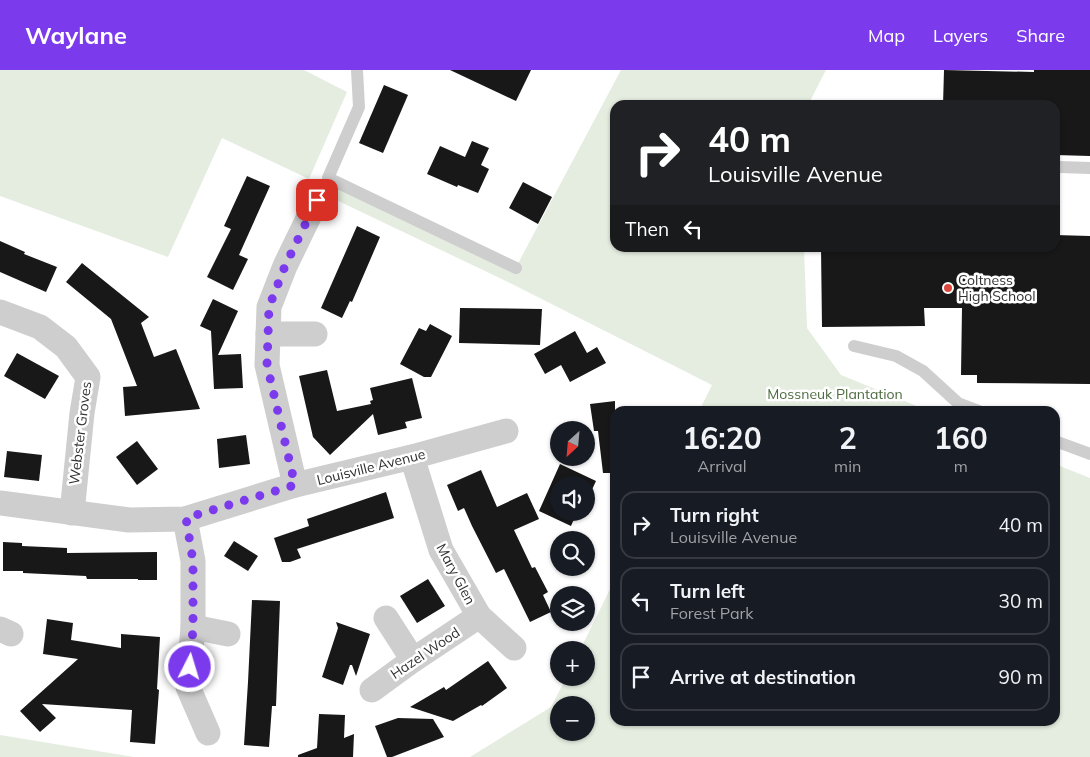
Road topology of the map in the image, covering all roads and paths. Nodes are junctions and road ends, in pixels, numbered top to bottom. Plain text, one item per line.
1 (357, 70) edge
2 (1060, 167) dead end
3 (1090, 168) edge
4 (317, 200) dead end
5 (516, 268) dead end
6 (0, 312) edge
7 (268, 334) junction
8 (315, 334) dead end
9 (854, 346) dead end
10 (966, 406) edge
11 (506, 431) dead end
12 (1060, 443) edge
13 (1090, 454) edge
14 (412, 458) junction
15 (295, 485) junction
16 (0, 503) edge
17 (72, 512) junction
18 (186, 518) junction
19 (479, 616) junction
20 (386, 618) dead end
21 (193, 628) junction
22 (228, 634) dead end
23 (514, 648) dead end
24 (413, 660) junction
25 (372, 690) dead end
26 (208, 733) dead end

1 - 5 lane
2 - 3 lane
4 - 7 street
6 - 17 street, Webster Groves
7 - 8 street
7 - 15 street
9 - 10 lane
11 - 14 street, Louisville Avenue
12 - 13 lane
14 - 15 street, Louisville Avenue
14 - 19 street, Mary Glen
15 - 18 street, Louisville Avenue
16 - 17 street, Louisville Avenue
17 - 18 street, Louisville Avenue
18 - 21 street
19 - 23 street, Mary Glen
19 - 24 street, Hazel Wood
20 - 24 street
21 - 22 street
21 - 26 street
24 - 25 street, Hazel Wood

